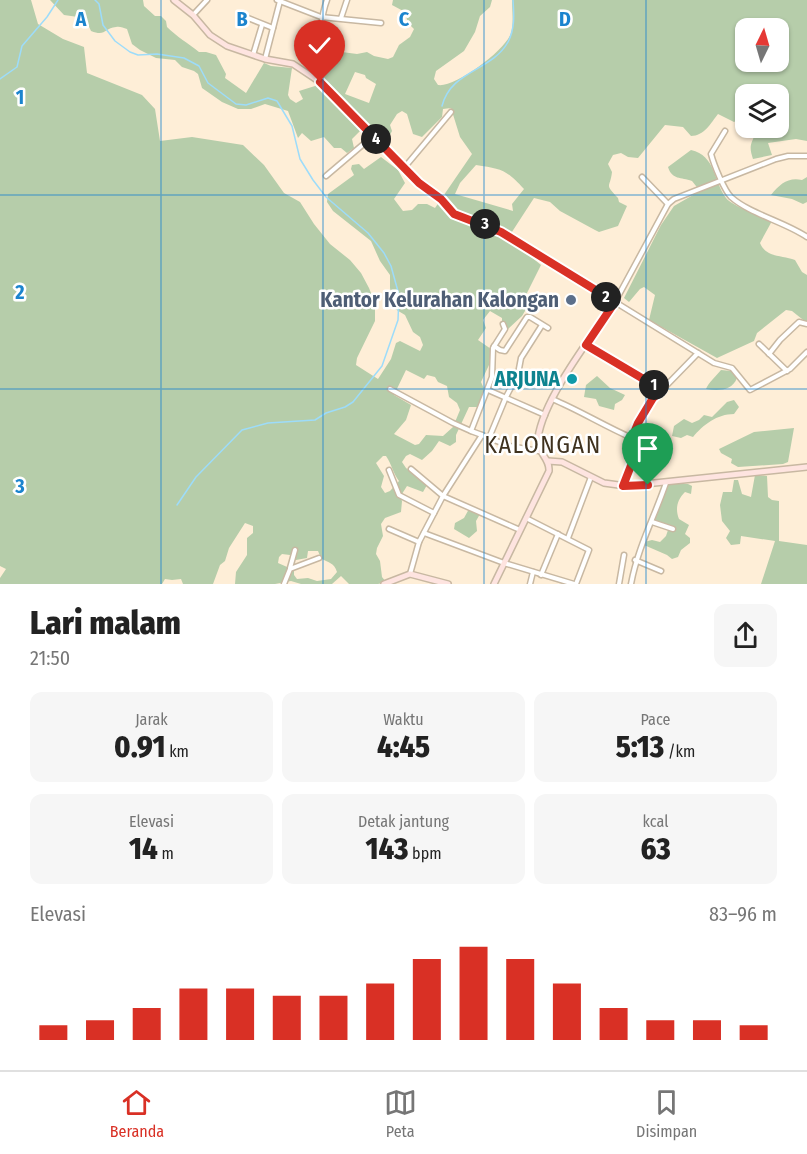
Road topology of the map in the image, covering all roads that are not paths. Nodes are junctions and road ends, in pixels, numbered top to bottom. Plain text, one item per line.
1 (174, 0) edge
2 (207, 0) edge
3 (327, 0) edge
4 (347, 0) edge
5 (279, 1) edge
6 (193, 15) junction
7 (243, 16) dead end
8 (321, 17) junction
9 (341, 18) junction
10 (381, 23) dead end
11 (262, 25) junction
12 (273, 28) junction
13 (254, 55) junction
14 (265, 59) junction
15 (320, 82) junction
16 (451, 112) dead end
17 (725, 131) dead end
18 (373, 136) junction
19 (807, 156) edge
20 (404, 168) junction
21 (326, 176) dead end
22 (642, 177) dead end
23 (722, 180) junction
24 (668, 204) junction
25 (807, 237) edge
26 (615, 302) junction
27 (503, 324) dead end
28 (807, 324) edge
29 (543, 325) junction
30 (548, 328) dead end
31 (759, 344) dead end
32 (586, 345) junction
33 (494, 346) junction
34 (807, 352) edge
35 (698, 353) junction
36 (769, 354) junction
37 (787, 371) junction
38 (390, 389) dead end
39 (488, 390) junction
40 (662, 390) junction
41 (506, 397) junction
42 (552, 399) junction
43 (545, 415) junction
44 (471, 431) junction
45 (482, 435) junction
46 (489, 438) junction
47 (632, 438) junction
48 (539, 451) junction
49 (548, 461) junction
50 (807, 467) edge
51 (411, 469) dead end
52 (388, 470) dead end
53 (591, 477) junction
54 (666, 483) junction
55 (623, 486) junction
56 (443, 496) junction
57 (434, 513) junction
58 (526, 518) junction
59 (652, 522) junction
60 (389, 529) dead end
61 (673, 529) dead end
62 (520, 530) junction
63 (424, 533) junction
64 (558, 534) junction
65 (568, 538) junction
66 (419, 542) junction
67 (295, 550) dead end
68 (624, 555) dead end
69 (319, 558) dead end
70 (635, 560) junction
71 (504, 563) junction
72 (290, 569) junction
73 (661, 570) dead end
74 (533, 572) junction
75 (410, 574) junction
76 (541, 575) junction
77 (557, 582) edge
78 (284, 584) edge
79 (384, 584) edge
80 (448, 584) edge
81 (494, 584) edge
82 (530, 584) edge
83 (575, 584) edge
84 (619, 584) edge
85 (631, 584) edge

1 - 6 street
2 - 6 street
3 - 8 street
4 - 9 street
5 - 8 street
5 - 12 street
6 - 13 street
7 - 11 street
8 - 9 street
8 - 15 street
9 - 10 street
11 - 12 street
11 - 13 street
12 - 14 street
13 - 14 street
14 - 15 street
15 - 18 street
16 - 20 street
17 - 23 street
18 - 20 street
18 - 21 street
19 - 23 street
20 - 26 street
22 - 24 street
23 - 24 street
23 - 25 street
24 - 26 street
26 - 32 street
26 - 35 street
27 - 33 street
28 - 36 street
29 - 30 street
29 - 33 street
29 - 41 street
31 - 36 street
32 - 40 street
32 - 42 street
33 - 39 street
34 - 37 street
35 - 37 street
35 - 40 street
36 - 37 street
38 - 44 street
39 - 41 street
39 - 44 street
40 - 47 street
41 - 43 street
41 - 46 street
42 - 43 street
42 - 47 street
43 - 48 street
44 - 45 street
45 - 46 street
45 - 56 street
46 - 48 street
47 - 55 street
48 - 49 street
49 - 53 street
49 - 58 street
50 - 54 street
51 - 56 street
52 - 57 street
53 - 55 street
53 - 65 street
54 - 55 street
54 - 59 street
56 - 57 street
56 - 62 street
57 - 63 street
58 - 62 street
58 - 64 street
59 - 61 street
59 - 70 street
60 - 66 street
62 - 71 street
63 - 66 street
63 - 71 street
64 - 65 street
64 - 76 street
65 - 83 street
66 - 75 street
67 - 72 street
68 - 84 street
69 - 72 street
70 - 73 street
70 - 85 street
71 - 74 street
71 - 81 street
72 - 78 street
74 - 76 street
74 - 82 street
75 - 79 street
75 - 80 street
76 - 77 street
77 - 83 street

